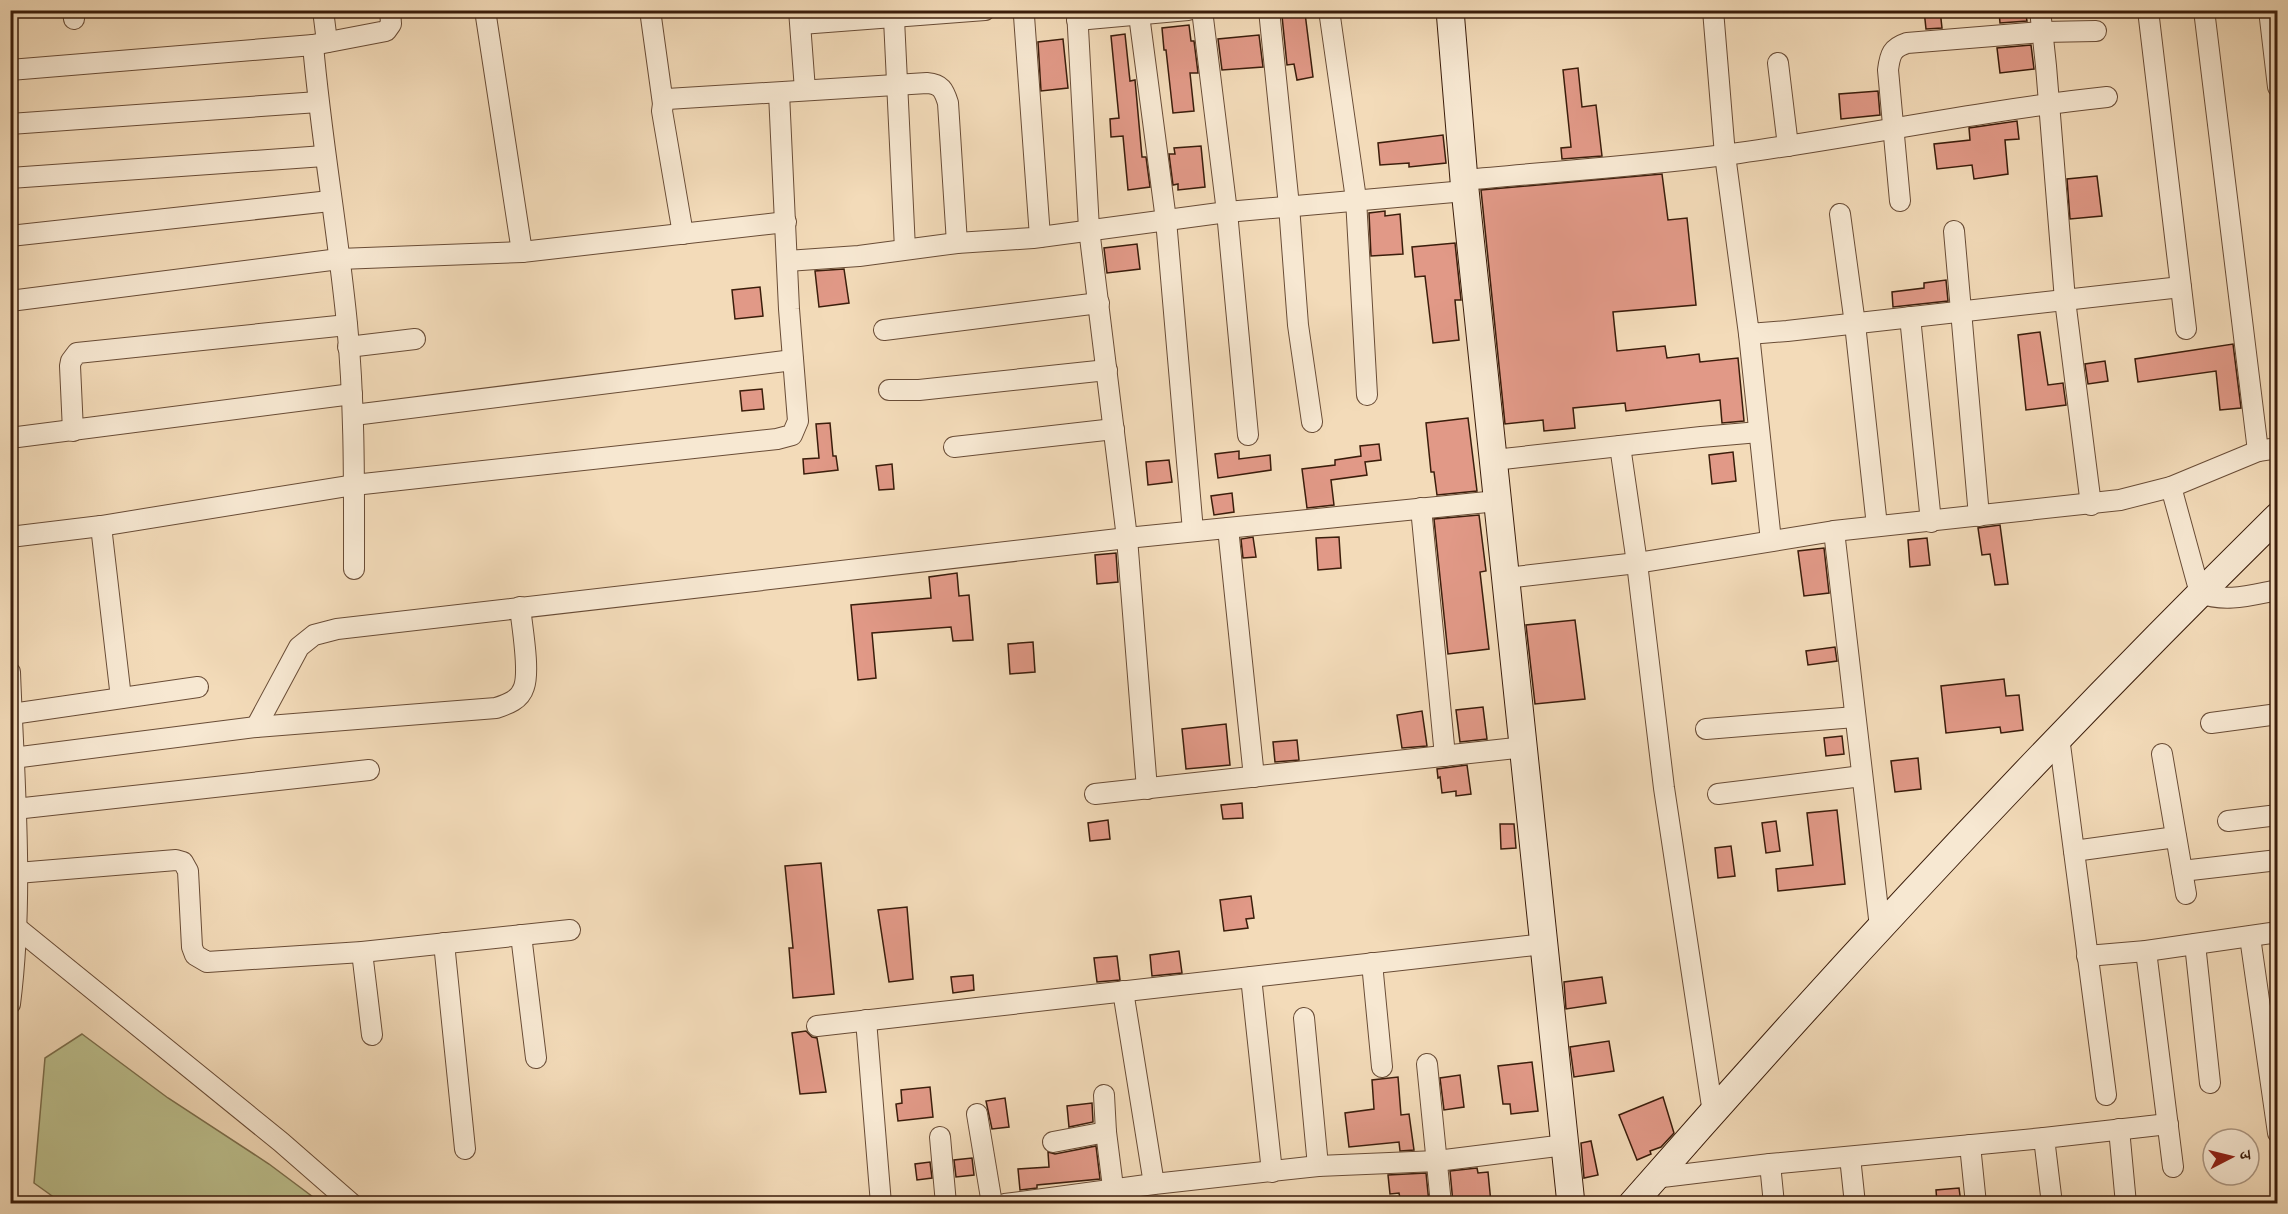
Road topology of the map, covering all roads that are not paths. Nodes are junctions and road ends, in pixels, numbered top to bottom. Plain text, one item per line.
1 (323, 10) edge
2 (390, 10) edge
3 (485, 10) edge
4 (650, 10) edge
5 (985, 10) edge
6 (1188, 10) edge
7 (1202, 10) edge
8 (1269, 10) edge
9 (1329, 10) edge
10 (1450, 10) edge
11 (1713, 10) edge
12 (2040, 10) edge
13 (2148, 10) edge
14 (2204, 10) edge
15 (2269, 10) edge
16 (1022, 11) edge
17 (1077, 15) edge
18 (1138, 15) junction
19 (800, 17) edge
20 (894, 19) junction
21 (2096, 31) dead end
22 (2042, 32) junction
23 (320, 43) junction
24 (1778, 63) dead end
25 (10, 70) edge
26 (896, 84) junction
27 (2277, 87) edge
28 (805, 90) junction
29 (779, 93) junction
30 (2107, 98) dead end
31 (318, 102) junction
32 (663, 104) junction
33 (2049, 104) junction
34 (10, 124) edge
35 (1893, 130) junction
36 (1788, 146) junction
37 (1725, 155) junction
38 (324, 156) junction
39 (10, 178) edge
40 (1465, 185) junction
41 (1356, 199) junction
42 (330, 201) junction
43 (1900, 201) dead end
44 (1289, 206) junction
45 (1227, 212) junction
46 (1840, 214) dead end
47 (1166, 220) junction
48 (786, 222) junction
49 (1089, 229) junction
50 (1954, 231) dead end
51 (683, 234) junction
52 (10, 236) edge
53 (1040, 237) junction
54 (957, 243) junction
55 (905, 249) junction
56 (522, 252) junction
57 (339, 259) junction
58 (787, 261) junction
59 (2181, 287) junction
60 (2065, 300) junction
61 (10, 301) edge
62 (1099, 303) junction
63 (1962, 311) junction
64 (1911, 317) junction
65 (1855, 324) junction
66 (347, 325) junction
67 (2186, 329) dead end
68 (884, 330) dead end
69 (1749, 334) junction
70 (416, 339) dead end
71 (348, 347) junction
72 (793, 360) junction
73 (1107, 370) junction
74 (889, 390) dead end
75 (352, 394) junction
76 (1367, 394) dead end
77 (354, 415) junction
78 (1312, 422) dead end
79 (1114, 429) junction
80 (73, 431) junction
81 (1759, 432) junction
82 (1248, 435) dead end
83 (10, 438) edge
84 (1620, 446) junction
85 (954, 447) dead end
86 (2268, 450) edge
87 (1494, 460) junction
88 (354, 485) junction
89 (2171, 487) junction
90 (1497, 501) junction
91 (2091, 505) junction
92 (1421, 508) junction
93 (1979, 516) junction
94 (2277, 516) edge
95 (1931, 522) junction
96 (101, 526) junction
97 (1877, 526) junction
98 (1228, 528) junction
99 (1192, 531) junction
100 (1834, 531) junction
101 (10, 537) edge
102 (1127, 538) junction
103 (1771, 541) junction
104 (1637, 563) junction
105 (354, 569) dead end
106 (1506, 578) junction
107 (2277, 590) edge
108 (2200, 593) junction
109 (520, 607) junction
110 (10, 672) edge
111 (198, 687) dead end
112 (121, 698) junction
113 (2277, 714) edge
114 (1855, 717) junction
115 (12, 721) edge
116 (2211, 723) dead end
117 (256, 727) junction
118 (1706, 729) dead end
119 (2059, 737) junction
120 (1525, 747) junction
121 (2162, 754) dead end
122 (1445, 756) junction
123 (13, 758) junction
124 (369, 770) dead end
125 (1862, 776) junction
126 (1254, 777) junction
127 (1148, 789) junction
128 (1095, 794) dead end
129 (1718, 794) dead end
130 (15, 809) junction
131 (2277, 815) edge
132 (2228, 821) dead end
133 (2176, 837) junction
134 (2074, 851) junction
135 (2277, 860) edge
136 (2182, 871) junction
137 (17, 873) junction
138 (2186, 894) dead end
139 (1880, 927) junction
140 (570, 930) dead end
141 (14, 932) edge
142 (2277, 932) edge
143 (521, 935) junction
144 (2250, 937) junction
145 (444, 943) junction
146 (1544, 944) junction
147 (2195, 944) junction
148 (2146, 951) junction
149 (362, 952) junction
150 (2088, 956) junction
151 (1372, 963) junction
152 (13, 967) edge
153 (1251, 977) junction
154 (1123, 991) junction
155 (10, 1004) edge
156 (1304, 1018) dead end
157 (866, 1020) junction
158 (817, 1026) dead end
159 (372, 1035) dead end
160 (536, 1058) dead end
161 (1427, 1064) dead end
162 (1382, 1067) dead end
163 (2210, 1083) dead end
164 (1104, 1095) dead end
165 (2106, 1095) dead end
166 (1713, 1113) junction
167 (977, 1114) dead end
168 (2168, 1124) junction
169 (2119, 1129) junction
170 (1106, 1132) junction
171 (2277, 1133) edge
172 (940, 1137) dead end
173 (2044, 1138) junction
174 (1053, 1142) dead end
175 (1565, 1145) junction
176 (1970, 1145) junction
177 (465, 1149) dead end
178 (1850, 1156) junction
179 (1437, 1161) junction
180 (1770, 1164) junction
181 (1318, 1166) junction
182 (2173, 1167) dead end
183 (1272, 1172) junction
184 (1654, 1178) junction
185 (1154, 1184) junction
186 (1114, 1197) edge
187 (1064, 1200) edge
188 (352, 1203) edge
189 (881, 1203) edge
190 (946, 1203) edge
191 (992, 1203) edge
192 (1005, 1203) edge
193 (1441, 1203) edge
194 (1571, 1203) edge
195 (1632, 1203) edge
196 (1774, 1203) edge
197 (1855, 1203) edge
198 (1976, 1203) edge
199 (2052, 1203) edge
200 (2126, 1203) edge

1 - 23 street
2 - 23 street
3 - 56 street
4 - 32 street
5 - 20 street
6 - 18 street
7 - 45 street
8 - 44 street
9 - 41 street
10 - 40 street
11 - 37 street
12 - 22 street
13 - 59 street
14 - 86 street
15 - 27 street
16 - 53 street
17 - 18 street
17 - 49 street
18 - 47 street
19 - 20 street
19 - 28 street
20 - 26 street
21 - 22 street
22 - 33 street
22 - 35 street
23 - 25 street
23 - 31 street
24 - 36 street
26 - 28 street
26 - 54 street
26 - 55 street
28 - 29 street
29 - 32 street
29 - 48 street
30 - 33 street
31 - 34 street
31 - 38 street
32 - 51 street
33 - 35 street
33 - 60 street
35 - 36 street
35 - 43 street
36 - 37 street
37 - 40 street
37 - 69 street
38 - 39 street
38 - 42 street
40 - 41 street
40 - 87 street
41 - 44 street
41 - 76 street
42 - 52 street
42 - 57 street
44 - 45 street
44 - 78 street
45 - 47 street
45 - 82 street
46 - 65 street
47 - 49 street
47 - 99 street
48 - 51 street
48 - 58 street
49 - 53 street
49 - 62 street
50 - 63 street
51 - 56 street
53 - 54 street
54 - 55 street
55 - 58 street
56 - 57 street
57 - 61 street
57 - 66 street
58 - 72 street
59 - 60 street
59 - 67 street
60 - 63 street
60 - 91 street
62 - 68 street
62 - 73 street
63 - 64 street
63 - 93 street
64 - 65 street
64 - 95 street
65 - 69 street
65 - 97 street
66 - 71 street
66 - 80 street
69 - 81 street
70 - 71 street
71 - 75 street
72 - 77 street
72 - 88 street
73 - 74 street
73 - 79 street
75 - 77 street
75 - 80 street
77 - 88 street
79 - 85 street
79 - 102 street
80 - 83 street
81 - 84 street
81 - 103 street
84 - 87 street
84 - 104 street
86 - 89 street
87 - 90 street
88 - 96 street
88 - 105 street
89 - 91 street
89 - 108 street
90 - 92 street
90 - 106 street
91 - 93 street
92 - 98 street
92 - 122 street
93 - 95 street
94 - 108 street
95 - 97 street
96 - 101 street
96 - 112 street
97 - 100 street
98 - 99 street
98 - 126 street
99 - 102 street
100 - 103 street
100 - 114 street
102 - 109 street
102 - 127 street
103 - 104 street
104 - 106 street
104 - 166 street
106 - 120 street
107 - 108 street
108 - 119 street
109 - 117 street
109 - 117 street
110 - 115 street
111 - 112 street
112 - 115 street
113 - 116 street
114 - 118 street
114 - 125 street
115 - 123 street
117 - 123 street
119 - 134 street
119 - 139 street
120 - 122 street
120 - 146 street
121 - 133 street
122 - 126 street
123 - 130 street
124 - 130 street
125 - 129 street
125 - 139 street
126 - 127 street
127 - 128 street
130 - 137 street
131 - 132 street
133 - 134 street
133 - 136 street
134 - 150 street
135 - 136 street
136 - 138 street
137 - 141 street
137 - 149 street
139 - 166 street
140 - 143 street
141 - 152 street
141 - 188 street
142 - 144 street
143 - 145 street
143 - 160 street
144 - 147 street
144 - 171 street
145 - 149 street
145 - 177 street
146 - 151 street
146 - 175 street
147 - 148 street
147 - 163 street
148 - 150 street
148 - 168 street
149 - 159 street
150 - 165 street
151 - 153 street
151 - 162 street
152 - 155 street
153 - 154 street
153 - 183 street
154 - 157 street
154 - 185 street
156 - 181 street
157 - 158 street
157 - 189 street
161 - 179 street
164 - 170 street
166 - 184 street
167 - 191 street
168 - 169 street
168 - 182 street
169 - 173 street
169 - 200 street
170 - 174 street
170 - 186 street
172 - 190 street
173 - 176 street
173 - 199 street
175 - 179 street
175 - 194 street
176 - 178 street
176 - 198 street
178 - 180 street
178 - 197 street
179 - 181 street
179 - 193 street
180 - 184 street
180 - 196 street
181 - 183 street
183 - 185 street
184 - 195 street
185 - 186 street
186 - 187 street
187 - 192 street

